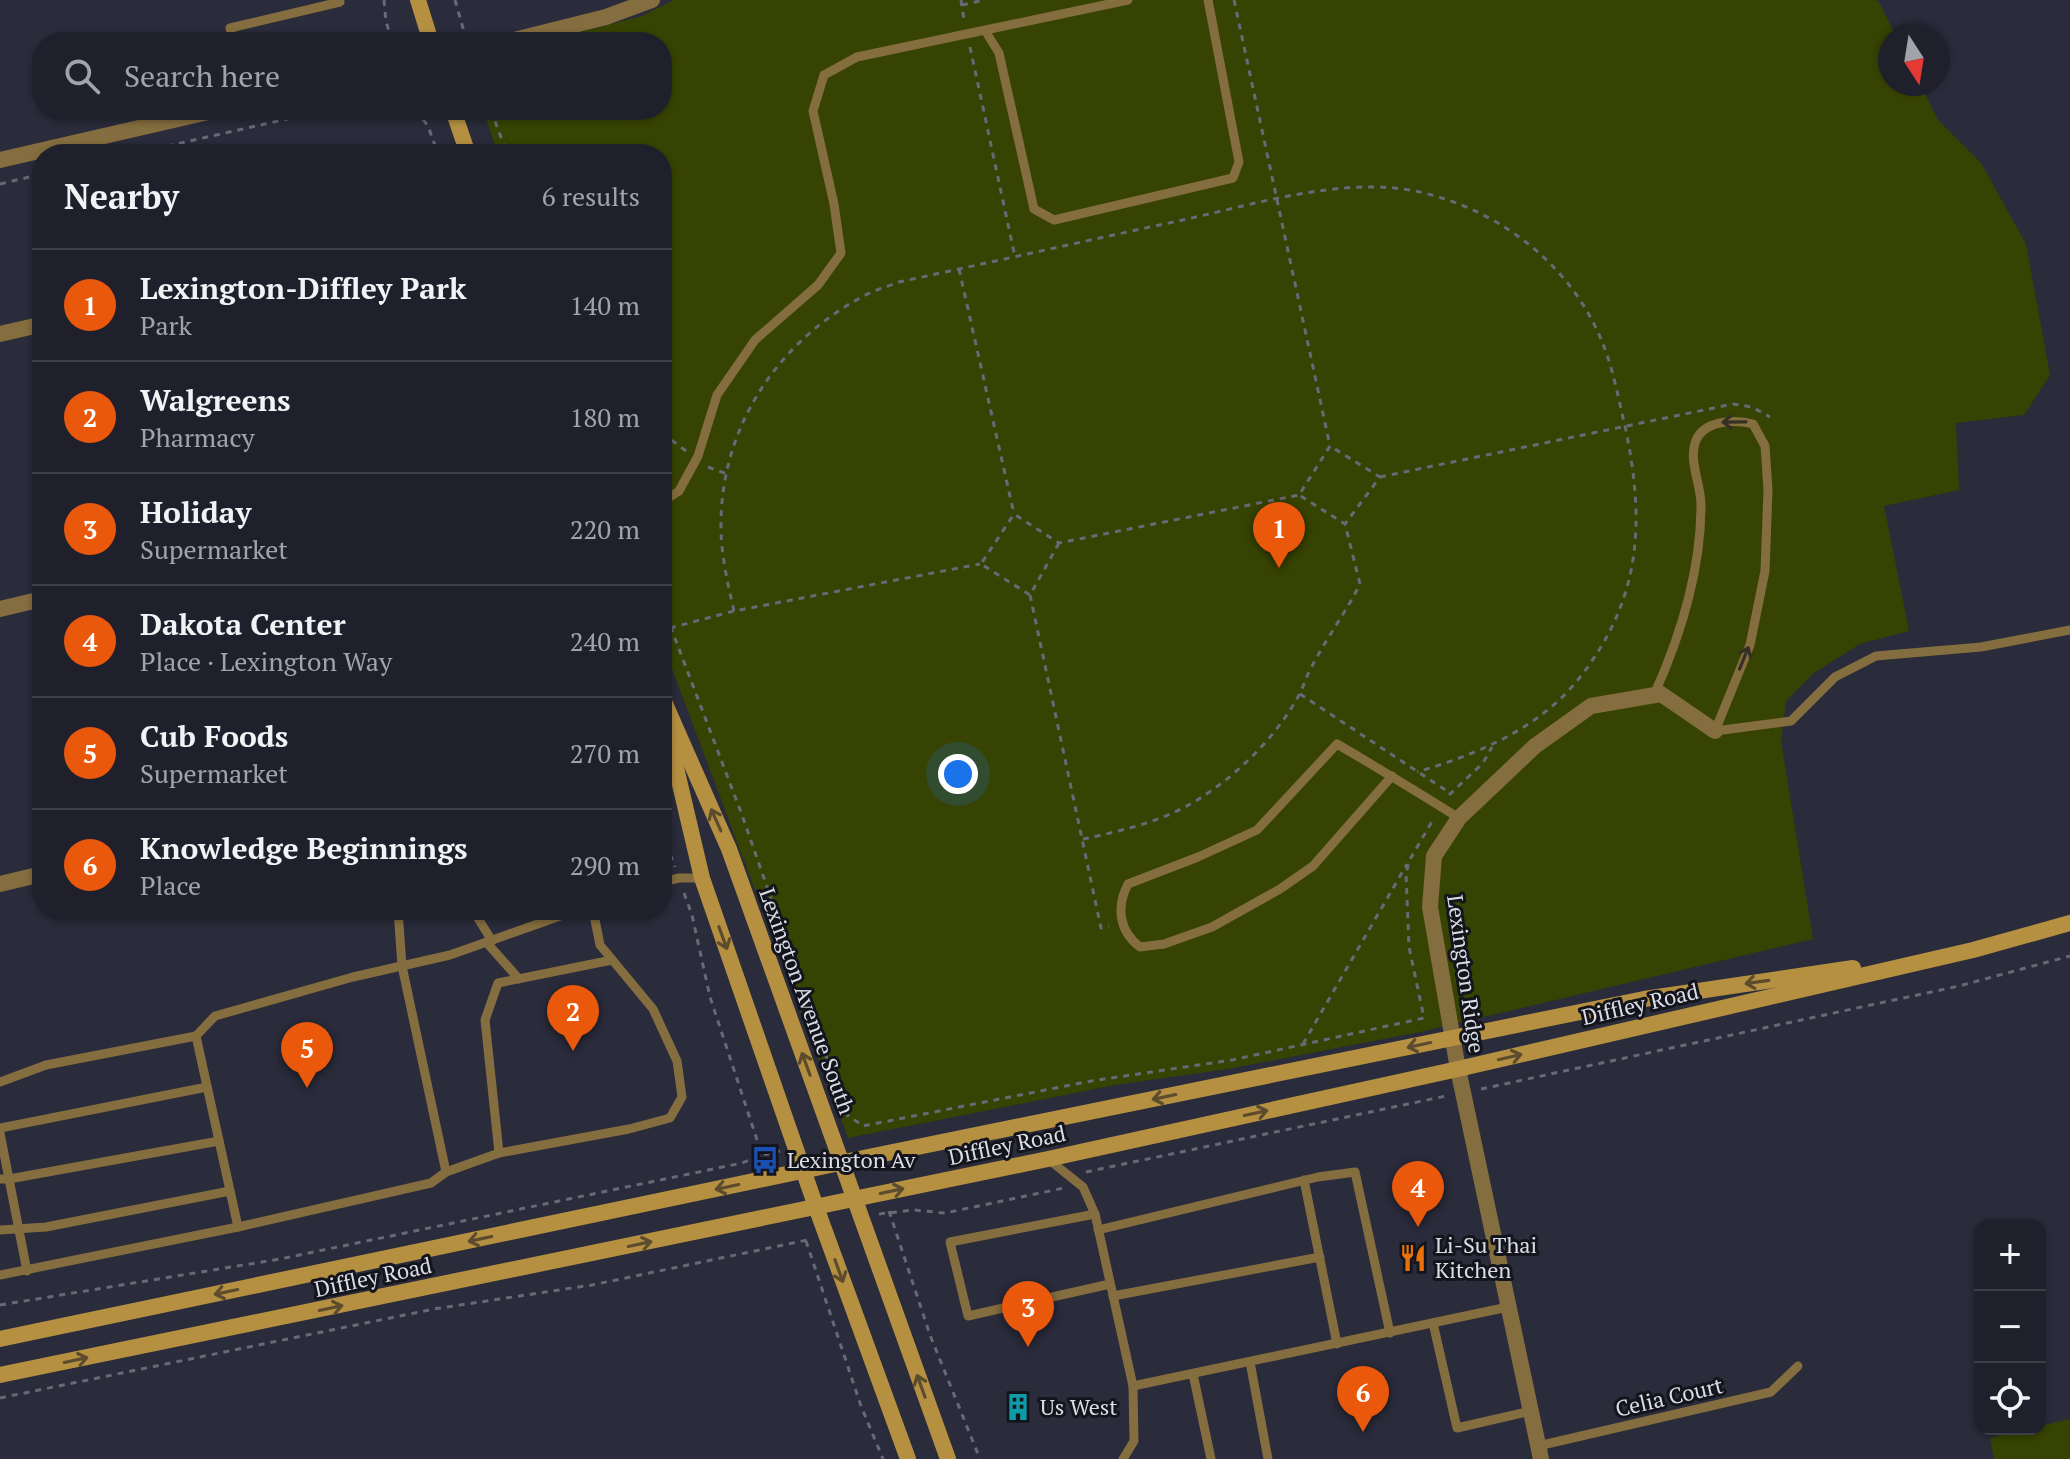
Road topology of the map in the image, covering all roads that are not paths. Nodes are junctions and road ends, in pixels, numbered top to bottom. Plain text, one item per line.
1 (418, 0) edge
2 (652, 0) edge
3 (1128, 0) edge
4 (1208, 0) edge
5 (340, 2) dead end
6 (231, 32) edge
7 (428, 32) edge
8 (546, 32) edge
9 (986, 32) junction
10 (174, 120) edge
11 (456, 120) edge
12 (69, 144) edge
13 (465, 144) edge
14 (32, 153) edge
15 (0, 160) edge
16 (32, 327) edge
17 (0, 334) edge
18 (672, 496) edge
19 (32, 601) edge
20 (0, 609) edge
21 (2070, 630) edge
22 (1654, 695) junction
23 (672, 720) edge
24 (1715, 731) junction
25 (672, 750) edge
26 (1392, 776) junction
27 (1459, 818) junction
28 (32, 876) edge
29 (702, 878) junction
30 (672, 880) edge
31 (0, 884) edge
32 (399, 920) edge
33 (478, 920) edge
34 (550, 920) edge
35 (595, 920) edge
36 (2070, 923) edge
37 (490, 942) junction
38 (1973, 950) junction
39 (612, 960) junction
40 (402, 966) junction
41 (519, 979) junction
42 (196, 1036) junction
43 (1452, 1038) junction
44 (1458, 1069) junction
45 (0, 1082) edge
46 (207, 1087) junction
47 (0, 1130) edge
48 (219, 1141) junction
49 (499, 1153) junction
50 (1048, 1159) junction
51 (842, 1163) junction
52 (804, 1171) junction
53 (446, 1172) junction
54 (4, 1179) edge
55 (1304, 1180) junction
56 (230, 1191) junction
57 (853, 1199) junction
58 (816, 1207) junction
59 (1095, 1214) junction
60 (238, 1227) junction
61 (19, 1229) junction
62 (0, 1230) edge
63 (1098, 1230) junction
64 (1320, 1257) junction
65 (27, 1271) junction
66 (0, 1275) edge
67 (1110, 1284) junction
68 (1113, 1296) junction
69 (1508, 1307) junction
70 (1433, 1323) junction
71 (1390, 1333) junction
72 (0, 1339) edge
73 (1337, 1344) junction
74 (1250, 1362) junction
75 (1798, 1366) dead end
76 (1193, 1374) junction
77 (0, 1375) edge
78 (1133, 1386) junction
79 (1531, 1411) junction
80 (1540, 1452) edge
81 (908, 1459) edge
82 (948, 1459) edge
83 (1123, 1459) edge
84 (1211, 1459) edge
85 (1268, 1459) edge

1 - 7 main road
2 - 8 street
3 - 9 lane
4 - 9 lane
5 - 6 lane
9 - 18 lane
10 - 12 street
11 - 13 main road
14 - 15 street
16 - 17 street
19 - 20 street
21 - 24 lane
22 - 24 street
24 -> 22 lane
22 - 27 street, Lexington Ridge
51 -> 23 main road, Lexington Avenue South
25 - 29 main road
26 - 26 lane
26 - 27 lane
27 - 43 street, Lexington Ridge
28 - 31 street
29 - 30 lane
29 -> 52 main road
32 - 40 lane
33 - 37 lane
34 - 37 lane
35 - 39 lane
36 - 38 main road, Diffley Road
37 - 40 lane
37 - 41 lane
38 -> 43 main road, Diffley Road
44 -> 38 main road, Diffley Road
39 - 41 lane
39 - 49 lane
40 - 42 lane
40 - 53 lane
41 - 49 lane
42 - 45 lane
42 - 46 lane
43 - 44 street, Lexington Ridge
43 -> 51 main road, Diffley Road
50 -> 44 main road, Diffley Road
44 - 69 street, Lexington Ridge
46 - 47 lane
46 - 48 lane
47 - 54 lane
48 - 54 lane
48 - 56 lane
49 - 53 lane
57 -> 50 main road, Diffley Road
50 - 59 lane
51 - 52 main road, Diffley Road
51 - 57 main road, Lexington Avenue South
52 - 58 main road
52 -> 72 main road, Diffley Road
53 - 60 lane
54 - 61 lane
55 - 63 lane
55 - 64 lane
55 - 71 lane
56 - 60 lane
56 - 61 lane
57 - 58 main road, Diffley Road
82 -> 57 main road, Lexington Avenue South
77 -> 58 main road, Diffley Road
58 -> 81 main road
59 - 63 lane
59 - 67 lane
60 - 65 lane
61 - 62 lane
61 - 65 lane
63 - 67 lane
64 - 68 lane
64 - 73 lane
65 - 66 lane
67 - 68 lane
68 - 78 lane
69 - 70 lane
69 - 79 street, Lexington Ridge
70 - 71 lane
70 - 79 lane
71 - 73 lane
73 - 74 lane
74 - 76 lane
74 - 85 lane
75 - 80 lane, Celia Court
76 - 78 lane
76 - 84 lane
78 - 83 lane
79 - 80 street, Lexington Ridge

